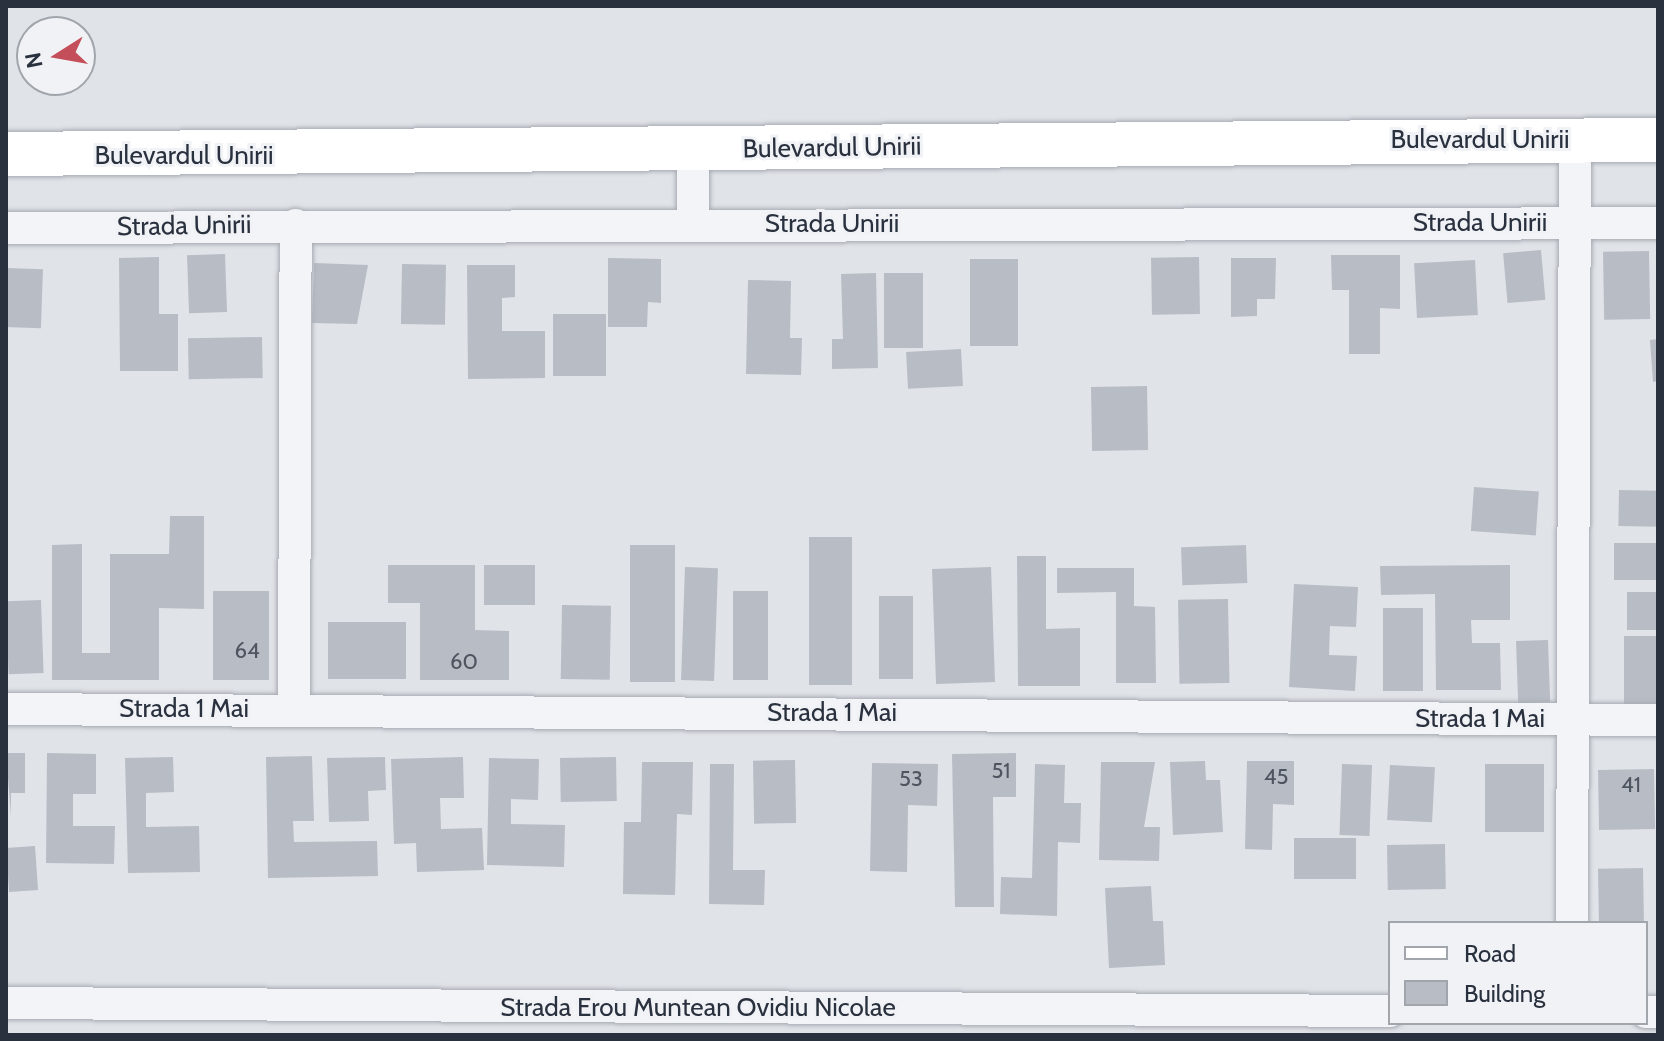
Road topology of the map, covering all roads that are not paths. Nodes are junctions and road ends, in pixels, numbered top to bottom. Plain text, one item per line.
1 (1575, 140) junction
2 (1658, 140) edge
3 (693, 150) junction
4 (6, 154) edge
5 (1574, 223) junction
6 (1658, 223) edge
7 (693, 224) junction
8 (296, 225) junction
9 (6, 228) edge
10 (294, 708) junction
11 (6, 709) edge
12 (1574, 719) junction
13 (1658, 720) edge
14 (1572, 921) edge
15 (6, 1003) edge
16 (1388, 1011) edge
17 (1101, 1023) edge

1 - 2 main road, Bulevardul Unirii
1 - 3 main road, Bulevardul Unirii
1 - 5 street
3 - 4 main road, Bulevardul Unirii
3 - 7 street
5 - 6 street, Strada Unirii
5 - 7 street, Strada Unirii
5 - 12 street
7 - 8 street, Strada Unirii
8 - 9 street, Strada Unirii
8 - 10 street
10 - 11 street, Strada 1 Mai
10 - 12 street, Strada 1 Mai
12 - 13 street, Strada 1 Mai
12 - 14 street
15 - 17 street, Strada Erou Muntean Ovidiu Nicolae
16 - 17 street, Strada Erou Muntean Ovidiu Nicolae

